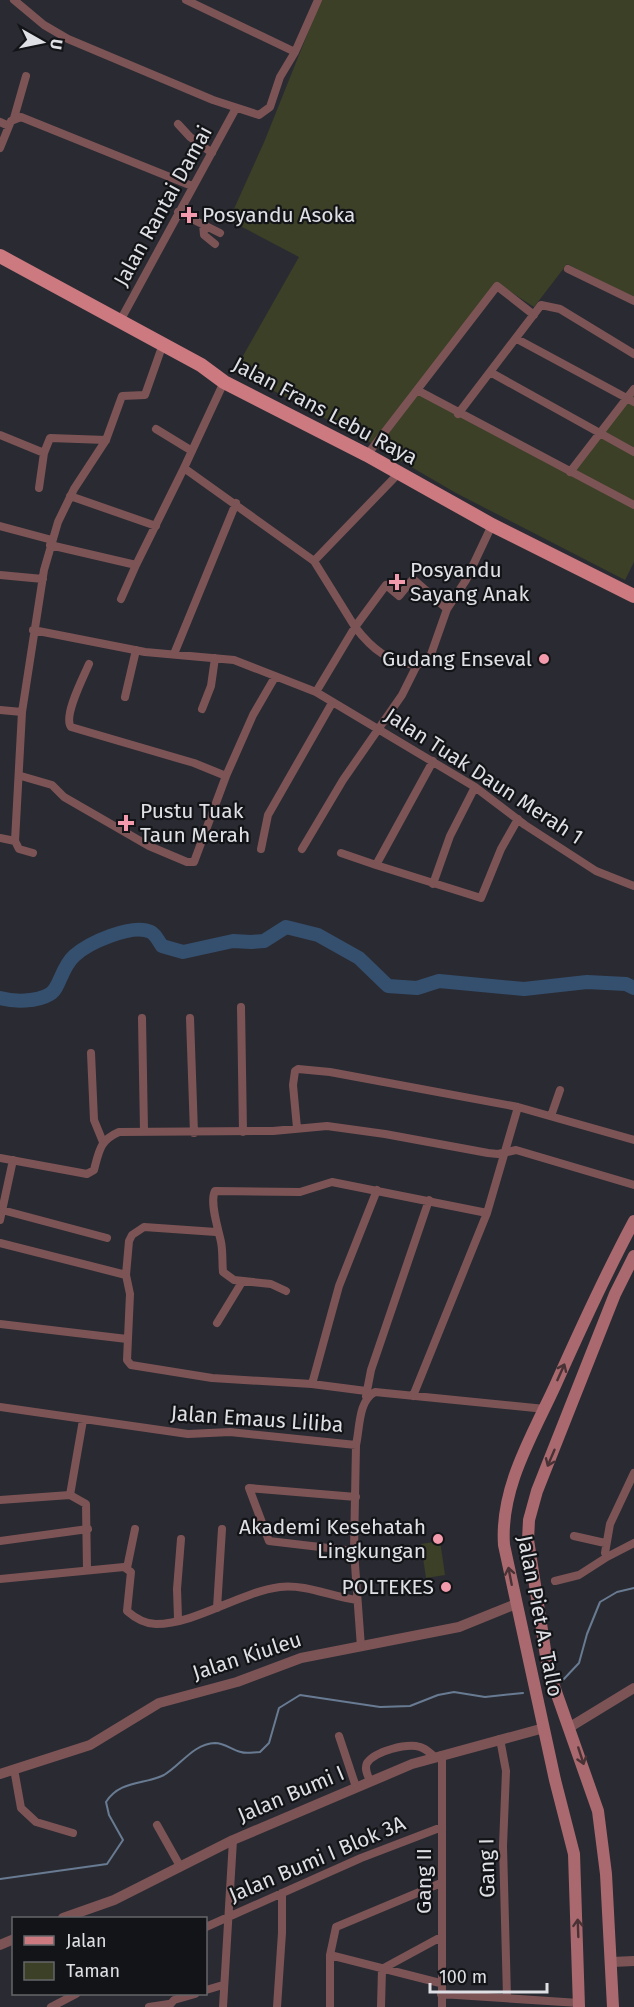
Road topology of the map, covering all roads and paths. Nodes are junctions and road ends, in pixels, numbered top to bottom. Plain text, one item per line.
1 (14, 0) edge
2 (186, 0) edge
3 (318, 0) edge
4 (295, 52) junction
5 (26, 76) dead end
6 (236, 108) junction
7 (0, 122) edge
8 (12, 122) junction
9 (178, 124) dead end
10 (0, 148) edge
11 (212, 153) junction
12 (192, 186) junction
13 (178, 212) junction
14 (202, 224) junction
15 (220, 233) dead end
16 (215, 244) dead end
17 (0, 256) edge
18 (568, 269) dead end
19 (634, 302) edge
20 (534, 315) junction
21 (120, 321) junction
22 (517, 339) junction
23 (163, 344) junction
24 (634, 354) edge
25 (490, 372) junction
26 (224, 382) junction
27 (634, 389) edge
28 (417, 390) junction
29 (630, 400) edge
30 (458, 414) junction
31 (156, 429) dead end
32 (599, 433) junction
33 (0, 435) edge
34 (106, 440) junction
35 (192, 452) junction
36 (634, 452) edge
37 (44, 453) junction
38 (367, 455) junction
39 (184, 468) junction
40 (570, 472) junction
41 (399, 473) junction
42 (39, 488) dead end
43 (70, 496) junction
44 (236, 503) junction
45 (634, 505) edge
46 (492, 525) junction
47 (0, 526) edge
48 (156, 526) junction
49 (51, 542) junction
50 (314, 561) junction
51 (136, 565) junction
52 (0, 575) edge
53 (43, 579) junction
54 (634, 596) edge
55 (121, 599) dead end
56 (447, 609) junction
57 (355, 627) junction
58 (33, 630) junction
59 (136, 650) junction
60 (174, 654) junction
61 (215, 658) junction
62 (88, 664) dead end
63 (417, 665) junction
64 (275, 677) junction
65 (316, 692) junction
66 (125, 697) dead end
67 (332, 703) junction
68 (202, 708) dead end
69 (0, 710) edge
70 (22, 712) junction
71 (379, 729) junction
72 (433, 761) junction
73 (21, 776) junction
74 (226, 776) junction
75 (475, 787) junction
76 (518, 819) junction
77 (0, 838) edge
78 (15, 841) junction
79 (261, 849) dead end
80 (302, 849) dead end
81 (341, 853) dead end
82 (33, 854) dead end
83 (376, 865) junction
84 (433, 884) junction
85 (634, 886) edge
86 (241, 1007) dead end
87 (142, 1018) dead end
88 (190, 1018) dead end
89 (91, 1053) dead end
90 (560, 1090) dead end
91 (518, 1107) junction
92 (552, 1116) junction
93 (297, 1128) junction
94 (144, 1131) junction
95 (243, 1132) junction
96 (194, 1133) junction
97 (634, 1140) edge
98 (103, 1142) junction
99 (507, 1151) junction
100 (0, 1158) edge
101 (13, 1160) junction
102 (634, 1185) edge
103 (377, 1190) junction
104 (429, 1200) junction
105 (2, 1210) junction
106 (488, 1213) junction
107 (0, 1220) edge
108 (634, 1221) edge
109 (216, 1232) junction
110 (108, 1238) dead end
111 (0, 1243) edge
112 (634, 1256) edge
113 (126, 1275) junction
114 (629, 1278) edge
115 (242, 1282) junction
116 (286, 1291) dead end
117 (217, 1323) dead end
118 (0, 1324) edge
119 (127, 1339) junction
120 (312, 1384) junction
121 (366, 1395) junction
122 (413, 1396) junction
123 (0, 1407) edge
124 (544, 1409) junction
125 (83, 1420) junction
126 (356, 1444) junction
127 (634, 1473) edge
128 (70, 1495) junction
129 (356, 1497) junction
130 (0, 1500) edge
131 (88, 1529) junction
132 (135, 1529) dead end
133 (222, 1529) dead end
134 (574, 1536) dead end
135 (181, 1539) dead end
136 (0, 1541) edge
137 (605, 1543) junction
138 (634, 1543) edge
139 (354, 1551) junction
140 (607, 1557) junction
141 (127, 1568) junction
142 (87, 1569) junction
143 (0, 1579) edge
144 (555, 1581) dead end
145 (357, 1600) junction
146 (516, 1604) junction
147 (217, 1608) junction
148 (178, 1619) junction
149 (361, 1647) junction
150 (549, 1675) junction
151 (534, 1686) junction
152 (634, 1688) edge
153 (570, 1727) junction
154 (544, 1728) junction
155 (339, 1736) dead end
156 (501, 1739) junction
157 (439, 1756) junction
158 (14, 1769) junction
159 (0, 1774) edge
160 (370, 1781) junction
161 (356, 1787) junction
162 (157, 1825) dead end
163 (442, 1827) junction
164 (73, 1833) dead end
165 (233, 1840) junction
166 (180, 1866) junction
167 (441, 1884) junction
168 (282, 1893) junction
169 (227, 1916) junction
170 (66, 1917) edge
171 (207, 1926) edge
172 (441, 1937) junction
173 (330, 1955) junction
174 (634, 1960) edge
175 (612, 1962) junction
176 (382, 1968) junction
177 (440, 1983) junction
178 (223, 1985) junction
179 (207, 1990) edge
180 (441, 1994) junction
181 (74, 1995) edge
182 (193, 1995) edge
183 (507, 1997) junction
184 (168, 2005) edge
185 (579, 2005) edge
186 (51, 2007) edge
187 (149, 2007) edge
188 (222, 2007) edge
189 (277, 2007) edge
190 (330, 2007) edge
191 (381, 2007) edge
192 (442, 2007) edge
193 (613, 2007) edge

1 - 6 street, Jalan Rantai Damai
2 - 4 street
3 - 4 street, Jalan Rantai Damai
4 - 6 street, Jalan Rantai Damai
5 - 8 street
6 - 11 street, Jalan Rantai Damai
7 - 8 street
8 - 10 street
8 - 12 street
9 - 11 street
11 - 12 street, Jalan Rantai Damai
12 - 13 street, Jalan Rantai Damai
13 - 14 street
13 - 21 street, Jalan Rantai Damai
14 - 15 street
14 - 16 street
17 - 21 main road, Jalan Frans Lebu Raya
18 - 19 street
20 - 22 street
20 - 24 street
20 - 28 street
21 - 23 main road, Jalan Frans Lebu Raya
22 - 25 street
22 - 29 street
23 - 26 main road, Jalan Frans Lebu Raya
23 - 34 street
25 - 30 street
25 - 32 street
26 - 35 street
26 - 38 main road, Jalan Frans Lebu Raya
27 - 29 street
28 - 30 street
28 - 38 street
29 - 32 street
30 - 40 street
31 - 35 street
32 - 36 street
32 - 40 street
33 - 37 street
34 - 37 street
34 - 43 street
35 - 39 street
37 - 42 street
38 - 41 main road, Jalan Frans Lebu Raya
39 - 44 street
39 - 48 street
40 - 45 street
41 - 46 main road, Jalan Frans Lebu Raya
41 - 50 street
43 - 48 street
43 - 49 street
44 - 50 street
44 - 60 street
46 - 54 main road, Jalan Frans Lebu Raya
46 - 56 street
47 - 49 street
48 - 51 street
49 - 51 street
49 - 53 street
50 - 57 street
51 - 55 street
52 - 53 street
53 - 58 street
56 - 57 street
56 - 63 street
57 - 63 street
57 - 65 street
58 - 59 street, Jalan Tuak Daun Merah 1
58 - 70 street
59 - 60 street, Jalan Tuak Daun Merah 1
59 - 66 street
60 - 61 street, Jalan Tuak Daun Merah 1
61 - 64 street, Jalan Tuak Daun Merah 1
61 - 68 street
62 - 74 street
63 - 71 street
64 - 65 street, Jalan Tuak Daun Merah 1
64 - 74 street
65 - 67 street, Jalan Tuak Daun Merah 1
67 - 71 street, Jalan Tuak Daun Merah 1
67 - 79 street
69 - 70 street
70 - 73 street
71 - 72 street, Jalan Tuak Daun Merah 1
71 - 80 street
72 - 75 street, Jalan Tuak Daun Merah 1
72 - 83 street
73 - 74 street
73 - 78 street
75 - 76 street, Jalan Tuak Daun Merah 1
75 - 84 street
76 - 84 street
76 - 85 street, Jalan Tuak Daun Merah 1
77 - 78 street
78 - 82 street
81 - 83 street
83 - 84 street
86 - 95 street
87 - 94 street
88 - 96 street
89 - 98 street
90 - 92 street
91 - 92 street
91 - 93 street
91 - 99 street
92 - 97 street
93 - 95 street
93 - 99 street
94 - 96 street
94 - 98 street
95 - 96 street
98 - 101 street
99 - 102 street
99 - 106 street
100 - 101 street
101 - 105 street
103 - 104 street
103 - 109 street
103 - 120 street
104 - 106 street
104 - 121 street
105 - 107 street
105 - 110 street
106 - 122 street
124 -> 108 main road, Jalan Piet A. Tallo
109 - 113 street
109 - 115 street
111 - 113 street
112 - 114 main road, Jalan Piet A. Tallo
113 - 119 street
114 -> 150 main road, Jalan Piet A. Tallo
115 - 116 street
115 - 117 street
118 - 119 street
119 - 120 street
120 - 121 street
121 - 122 street, Jalan Emaus Liliba
121 - 126 street, Jalan Emaus Liliba
122 - 124 street, Jalan Emaus Liliba
123 - 125 street, Jalan Emaus Liliba
146 -> 124 main road, Jalan Piet A. Tallo
125 - 126 street, Jalan Emaus Liliba
125 - 128 street
126 - 129 street
127 - 137 street
128 - 130 street
128 - 131 street
129 - 139 street
129 - 139 street
131 - 136 street
131 - 142 street
132 - 141 street
133 - 147 street
134 - 137 street
135 - 148 street
137 - 140 street
138 - 140 street
139 - 145 street
140 - 144 street
141 - 142 street
141 - 148 street
142 - 143 street
145 - 147 street
145 - 149 street
146 - 149 street, Jalan Kiuleu
146 - 151 main road, Jalan Piet A. Tallo
147 - 148 street
149 - 158 street, Jalan Kiuleu
150 - 151 main road
150 - 153 main road, Jalan Piet A. Tallo
151 - 154 main road, Jalan Piet A. Tallo
152 - 153 street
153 -> 175 main road, Jalan Piet A. Tallo
154 - 156 street, Jalan Bumi I
185 -> 154 main road, Jalan Piet A. Tallo
155 - 161 street
156 - 157 street, Jalan Bumi I
156 - 183 street, Gang I
157 - 160 street, Jalan Bumi I
157 - 160 street
157 - 163 street, Gang II
158 - 159 street, Jalan Kiuleu
158 - 164 street
160 - 161 street, Jalan Bumi I
161 - 165 street, Jalan Bumi I
162 - 166 street
163 - 167 street, Gang II
163 - 168 street, Jalan Bumi I Blok 3A
165 - 166 street, Jalan Bumi I
165 - 169 street
166 - 170 street, Jalan Bumi I
167 - 172 street, Gang II
167 - 173 street
168 - 169 street, Jalan Bumi I Blok 3A
168 - 189 street
169 - 171 street, Jalan Bumi I Blok 3A
169 - 178 street
172 - 176 street
172 - 177 street, Gang II
173 - 176 street
173 - 190 street
174 - 175 street
175 - 193 main road, Jalan Piet A. Tallo
176 - 177 street
176 - 191 street
177 - 180 street, Gang II
178 - 179 street
178 - 188 street
180 - 183 street
180 - 192 street, Gang II
181 - 186 street
182 - 184 street
183 - 185 street
184 - 187 street

